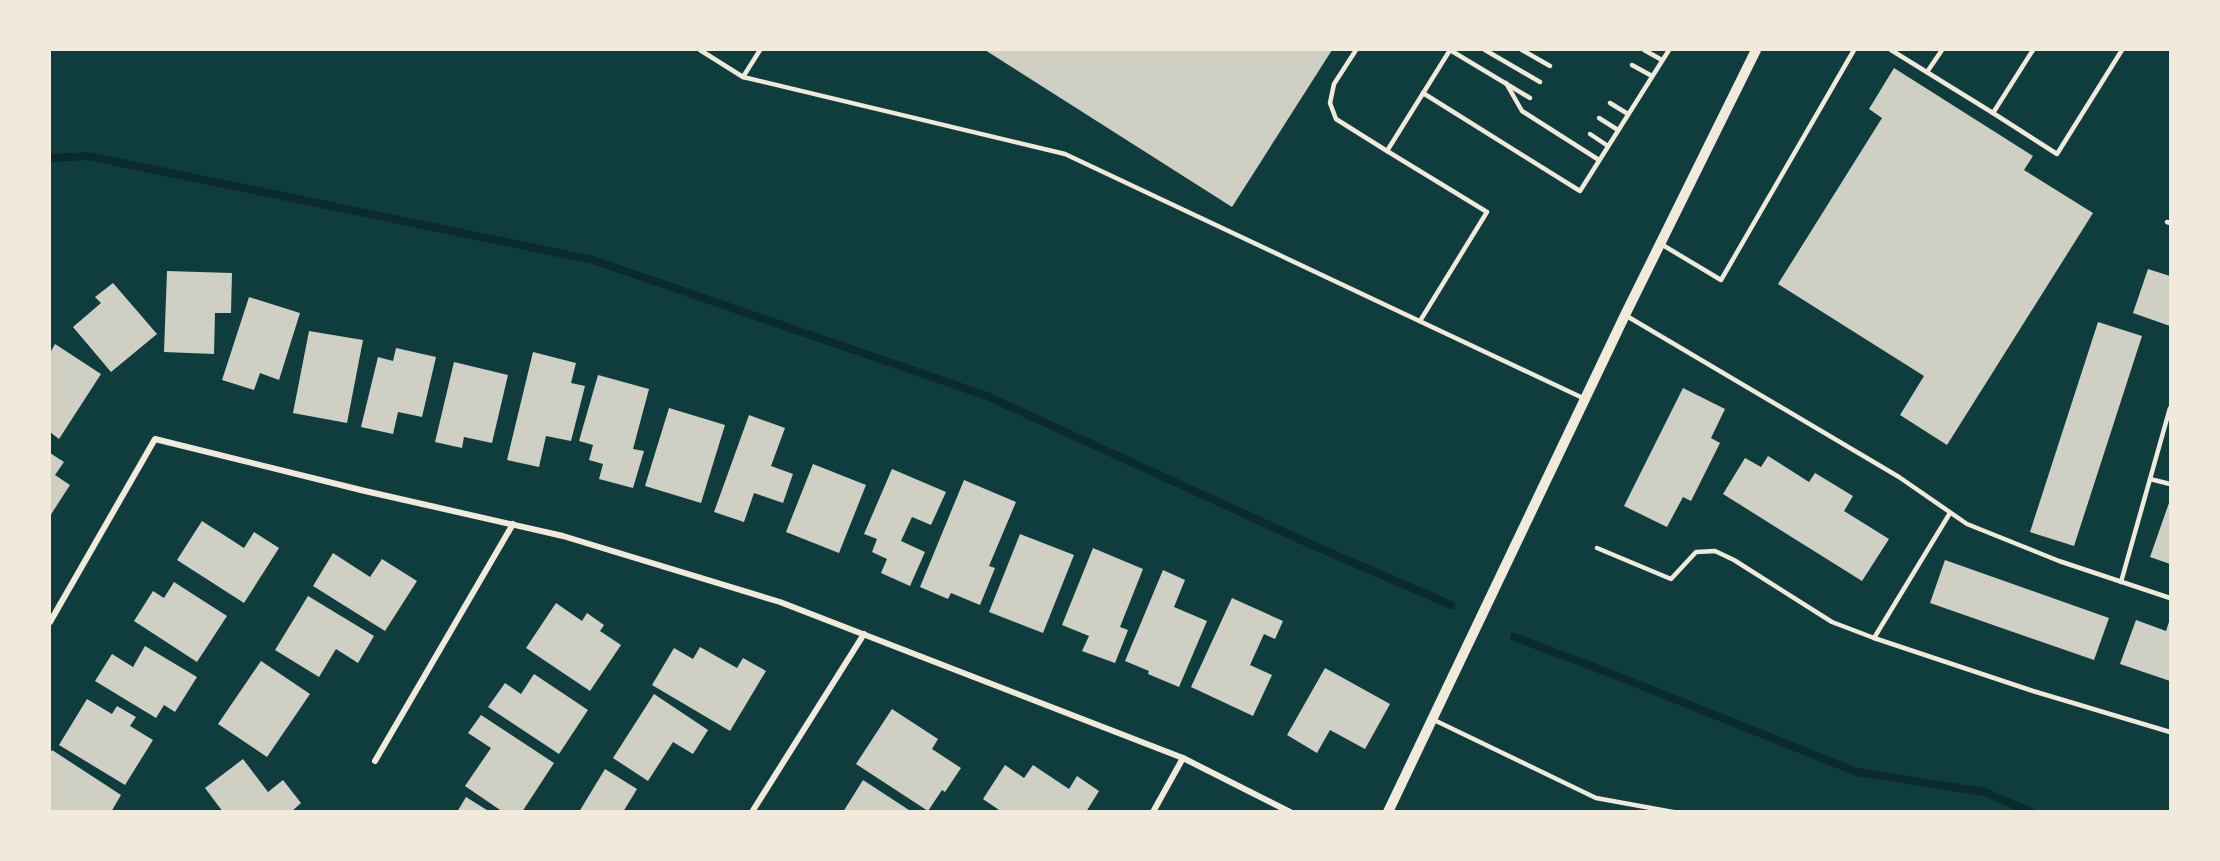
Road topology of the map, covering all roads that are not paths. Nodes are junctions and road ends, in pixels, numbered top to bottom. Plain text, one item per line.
1 (700, 50) edge
2 (760, 50) edge
3 (1356, 50) edge
4 (1450, 50) edge
5 (1485, 50) edge
6 (1522, 50) edge
7 (1644, 50) edge
8 (1669, 50) edge
9 (1756, 50) edge
10 (1854, 50) edge
11 (1891, 50) edge
12 (1942, 50) edge
13 (2033, 50) edge
14 (2121, 50) edge
15 (1662, 60) junction
16 (1632, 65) dead end
17 (1550, 66) dead end
18 (1928, 72) junction
19 (1652, 76) junction
20 (743, 77) junction
21 (1540, 82) dead end
22 (1506, 83) junction
23 (1423, 93) junction
24 (1530, 98) dead end
25 (1610, 103) dead end
26 (1993, 113) junction
27 (1628, 114) junction
28 (1599, 118) dead end
29 (1618, 130) junction
30 (1590, 134) dead end
31 (1608, 146) junction
32 (1387, 151) junction
33 (1599, 160) junction
34 (1660, 244) junction
35 (1625, 315) junction
36 (1420, 321) junction
37 (1585, 399) junction
38 (2170, 408) edge
39 (2150, 479) junction
40 (2170, 484) edge
41 (1950, 513) junction
42 (513, 524) junction
43 (1597, 548) dead end
44 (2121, 582) junction
45 (2170, 598) edge
46 (50, 622) edge
47 (864, 633) junction
48 (1874, 638) junction
49 (1432, 719) junction
50 (2170, 732) edge
51 (1184, 758) junction
52 (375, 761) dead end
53 (752, 812) edge
54 (1153, 812) edge
55 (1290, 812) edge
56 (1388, 812) edge
57 (1673, 812) edge

1 - 20 lane
2 - 20 lane
3 - 32 lane
4 - 22 lane
4 - 23 lane
5 - 21 lane
6 - 17 lane
7 - 15 lane
8 - 15 lane
9 - 34 street
10 - 34 lane
11 - 18 lane
12 - 18 lane
13 - 26 lane
14 - 26 lane
15 - 19 lane
16 - 19 lane
18 - 26 lane
19 - 27 lane
20 - 36 lane
22 - 24 lane
22 - 33 lane
23 - 32 lane
23 - 33 lane
25 - 27 lane
27 - 29 lane
28 - 29 lane
29 - 31 lane
30 - 31 lane
31 - 33 lane
32 - 36 lane
34 - 35 street
35 - 37 street
35 - 41 lane
36 - 37 lane
37 - 49 street
38 - 39 lane
39 - 40 lane
39 - 44 lane
41 - 44 lane
41 - 48 lane
42 - 46 street
42 - 47 street
42 - 52 street
43 - 48 lane
44 - 45 lane
47 - 51 street
47 - 53 street
48 - 50 lane
49 - 56 street
49 - 57 lane
51 - 54 street
51 - 55 street

